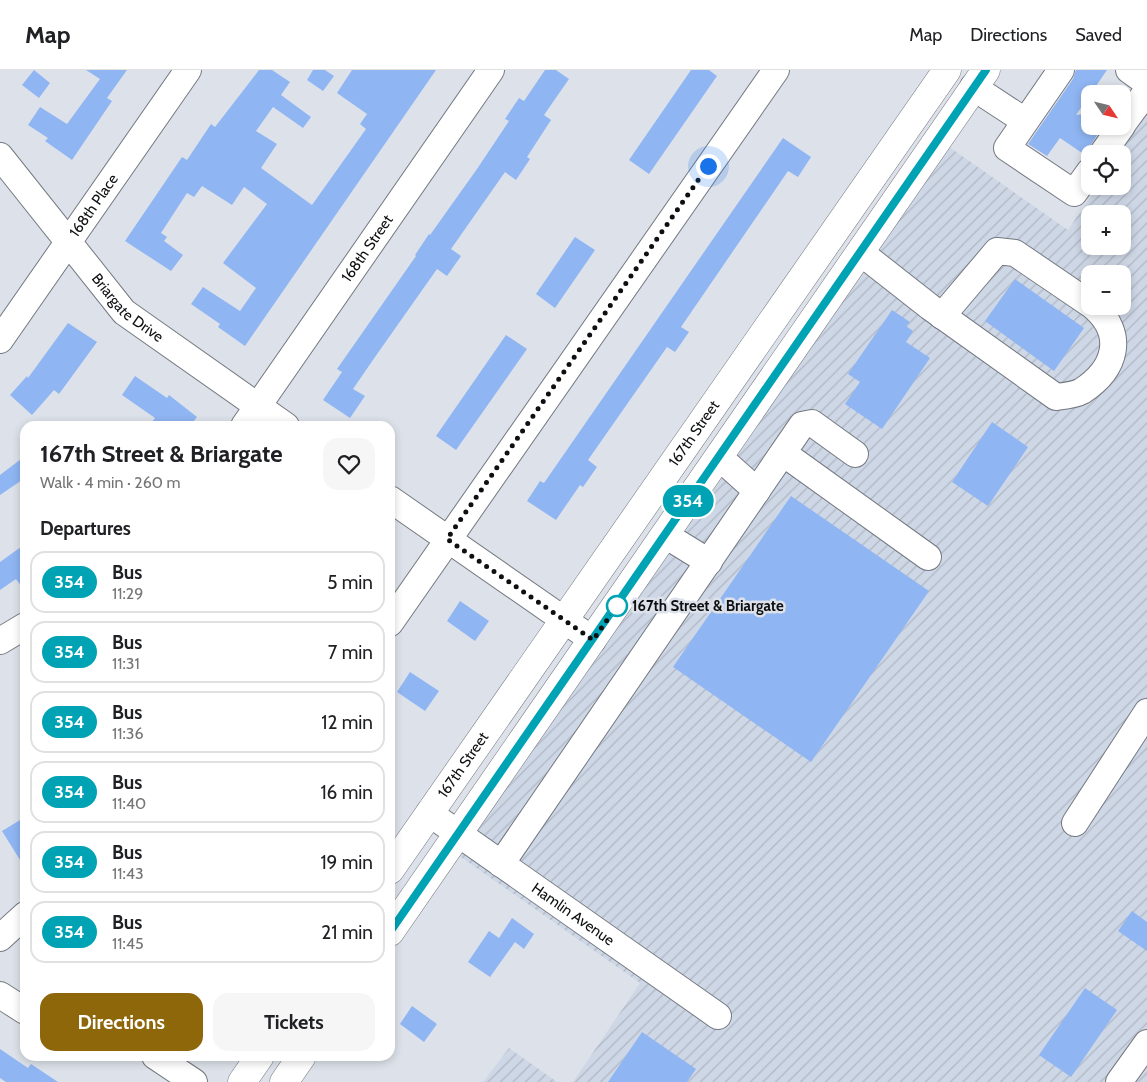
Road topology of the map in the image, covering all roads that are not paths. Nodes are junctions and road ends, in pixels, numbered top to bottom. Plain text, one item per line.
1 (188, 70) edge
2 (492, 70) edge
3 (776, 70) edge
4 (947, 70) edge
5 (1061, 70) edge
6 (1129, 70) edge
7 (980, 79) edge
8 (1147, 83) edge
9 (1147, 91) edge
10 (1131, 113) edge
11 (1025, 121) junction
12 (0, 156) edge
13 (1081, 183) edge
14 (68, 242) junction
15 (860, 252) junction
16 (1081, 298) edge
17 (1104, 315) edge
18 (942, 316) junction
19 (0, 340) edge
20 (250, 416) edge
21 (268, 421) edge
22 (783, 453) junction
23 (855, 454) dead end
24 (719, 457) junction
25 (757, 491) junction
26 (395, 503) edge
27 (665, 535) junction
28 (447, 539) junction
29 (928, 557) dead end
30 (708, 562) junction
31 (395, 616) edge
32 (564, 620) junction
33 (20, 629) edge
34 (593, 640) junction
35 (0, 641) edge
36 (1147, 712) edge
37 (429, 814) junction
38 (1075, 823) dead end
39 (459, 834) junction
40 (395, 863) edge
41 (501, 864) junction
42 (20, 920) edge
43 (395, 925) edge
44 (0, 938) edge
45 (0, 995) edge
46 (20, 1008) edge
47 (718, 1016) dead end
48 (1147, 1043) edge
49 (162, 1061) edge
50 (257, 1061) edge
51 (299, 1061) edge
52 (194, 1082) edge
53 (242, 1082) edge
54 (284, 1082) edge
55 (1119, 1082) edge

1 - 14 street, 168th Place
2 - 20 street, 168th Street
3 - 28 street
4 - 32 main road, 167th Street
5 - 11 street
6 - 8 street
7 - 11 street
7 - 15 main road
9 - 10 street
11 - 13 street
12 - 14 street, Briargate Drive
14 - 19 street, 168th Place
14 - 20 street, Briargate Drive
15 - 18 street
15 - 24 main road
16 - 18 street
17 - 18 street
20 - 21 street, Briargate Drive
22 - 23 street
22 - 25 street
22 - 29 street
24 - 25 street
24 - 27 main road
25 - 30 street
26 - 28 street
27 - 30 street
27 - 34 main road
28 - 31 street
28 - 32 street
30 - 41 street
32 - 34 street
32 - 37 main road, 167th Street
33 - 35 street
34 - 39 main road
36 - 38 street
37 - 39 street, Hamlin Avenue
37 - 40 main road, 167th Street
39 - 41 street, Hamlin Avenue
39 - 43 main road
41 - 47 street, Hamlin Avenue
42 - 44 street
45 - 46 street
48 - 55 street
49 - 52 street
50 - 53 main road
51 - 54 main road

